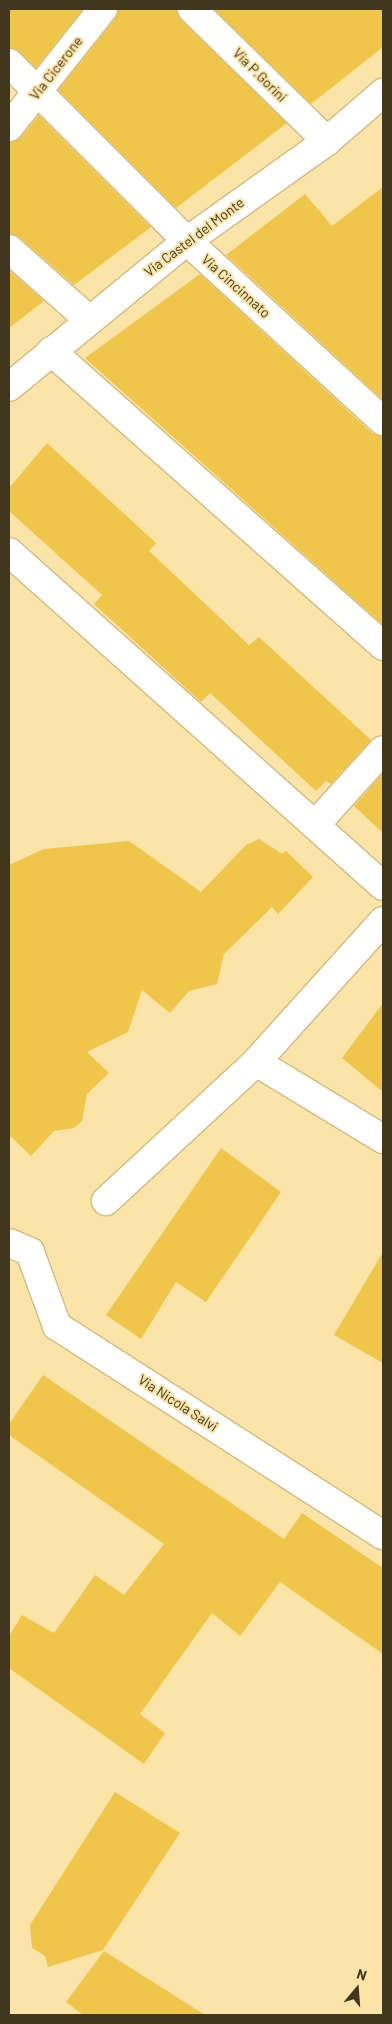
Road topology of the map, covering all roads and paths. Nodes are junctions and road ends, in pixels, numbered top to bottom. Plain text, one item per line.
1 (103, 9) edge
2 (192, 9) edge
3 (9, 63) edge
4 (39, 91) junction
5 (383, 93) edge
6 (9, 127) edge
7 (327, 141) junction
8 (187, 241) junction
9 (9, 249) edge
10 (88, 319) junction
11 (51, 351) junction
12 (9, 387) edge
13 (383, 421) edge
14 (9, 552) edge
15 (383, 646) edge
16 (383, 750) edge
17 (315, 825) junction
18 (383, 886) edge
19 (383, 921) edge
20 (256, 1062) junction
21 (383, 1139) edge
22 (106, 1201) dead end
23 (9, 1243) edge
24 (383, 1535) edge

1 - 4 street, Via Cicerone
2 - 7 street, Via P.Gorini
3 - 4 street, Via Cincinnato
4 - 6 street, Via Cicerone
4 - 8 street, Via Cincinnato
5 - 7 street, Via Castel del Monte
7 - 8 street, Via Castel del Monte
8 - 10 street, Via Castel del Monte
8 - 13 street, Via Cincinnato
9 - 10 street
10 - 11 street, Via Castel del Monte
11 - 12 street, Via Castel del Monte
11 - 15 street
14 - 17 street
16 - 17 street
17 - 18 street
19 - 20 street
20 - 21 street
20 - 22 street
23 - 24 street, Via Nicola Salvi

